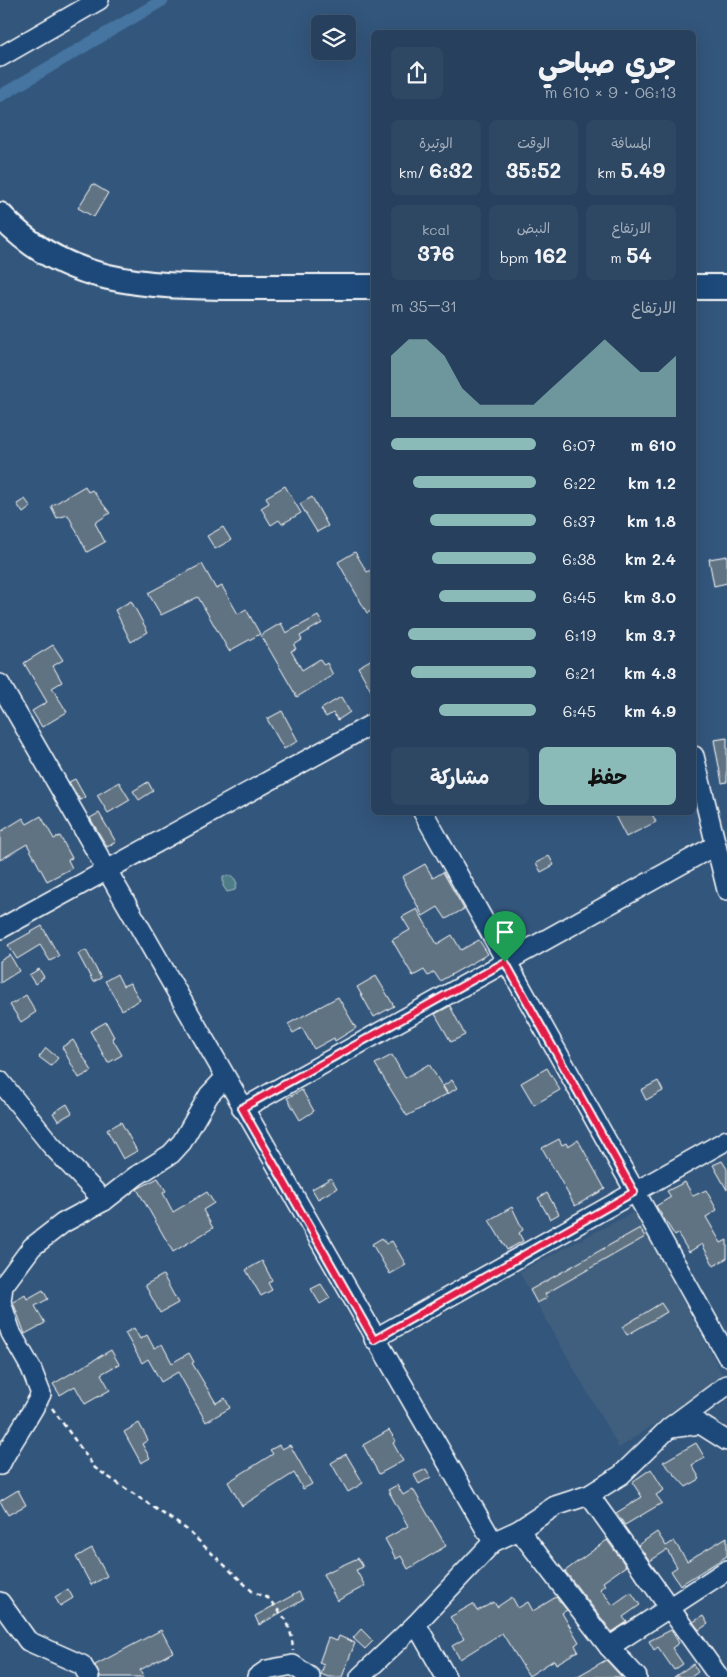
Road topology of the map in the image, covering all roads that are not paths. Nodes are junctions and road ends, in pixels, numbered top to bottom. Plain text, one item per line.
1 (99, 0) edge
2 (0, 56) edge
3 (0, 215) edge
4 (371, 287) edge
5 (696, 288) edge
6 (727, 288) edge
7 (0, 684) edge
8 (371, 725) edge
9 (696, 764) edge
10 (425, 815) edge
11 (716, 845) junction
12 (105, 870) junction
13 (727, 890) edge
14 (0, 929) edge
15 (505, 962) junction
16 (225, 1078) junction
17 (0, 1081) edge
18 (242, 1108) junction
19 (727, 1140) edge
20 (634, 1192) junction
21 (104, 1201) junction
22 (21, 1262) junction
23 (0, 1265) edge
24 (374, 1340) junction
25 (727, 1356) edge
26 (727, 1385) edge
27 (669, 1428) junction
28 (727, 1441) edge
29 (0, 1465) edge
30 (589, 1495) junction
31 (519, 1530) junction
32 (493, 1542) junction
33 (727, 1570) edge
34 (0, 1602) edge
35 (670, 1606) junction
36 (416, 1624) junction
37 (609, 1647) junction
38 (89, 1677) edge
39 (257, 1677) edge
40 (310, 1677) edge
41 (360, 1677) edge
42 (446, 1677) edge
43 (637, 1677) edge
44 (719, 1677) edge

1 - 2 street
3 - 4 main road
5 - 6 main road
7 - 12 street
8 - 12 street
9 - 11 street
10 - 15 street
11 - 13 street
11 - 15 street
12 - 14 street
12 - 16 street
15 - 18 street
15 - 20 street
16 - 18 street
16 - 21 street
17 - 21 street
18 - 24 street
19 - 20 street
20 - 24 street
20 - 25 street
21 - 22 street
22 - 23 street
22 - 29 street
24 - 32 street
26 - 27 street
27 - 28 street
27 - 30 street
30 - 31 street
30 - 35 street
31 - 32 street
31 - 37 street
32 - 36 street
33 - 35 street
34 - 38 street
35 - 37 street
35 - 44 street
36 - 41 street
36 - 42 street
37 - 43 street
39 - 40 street

